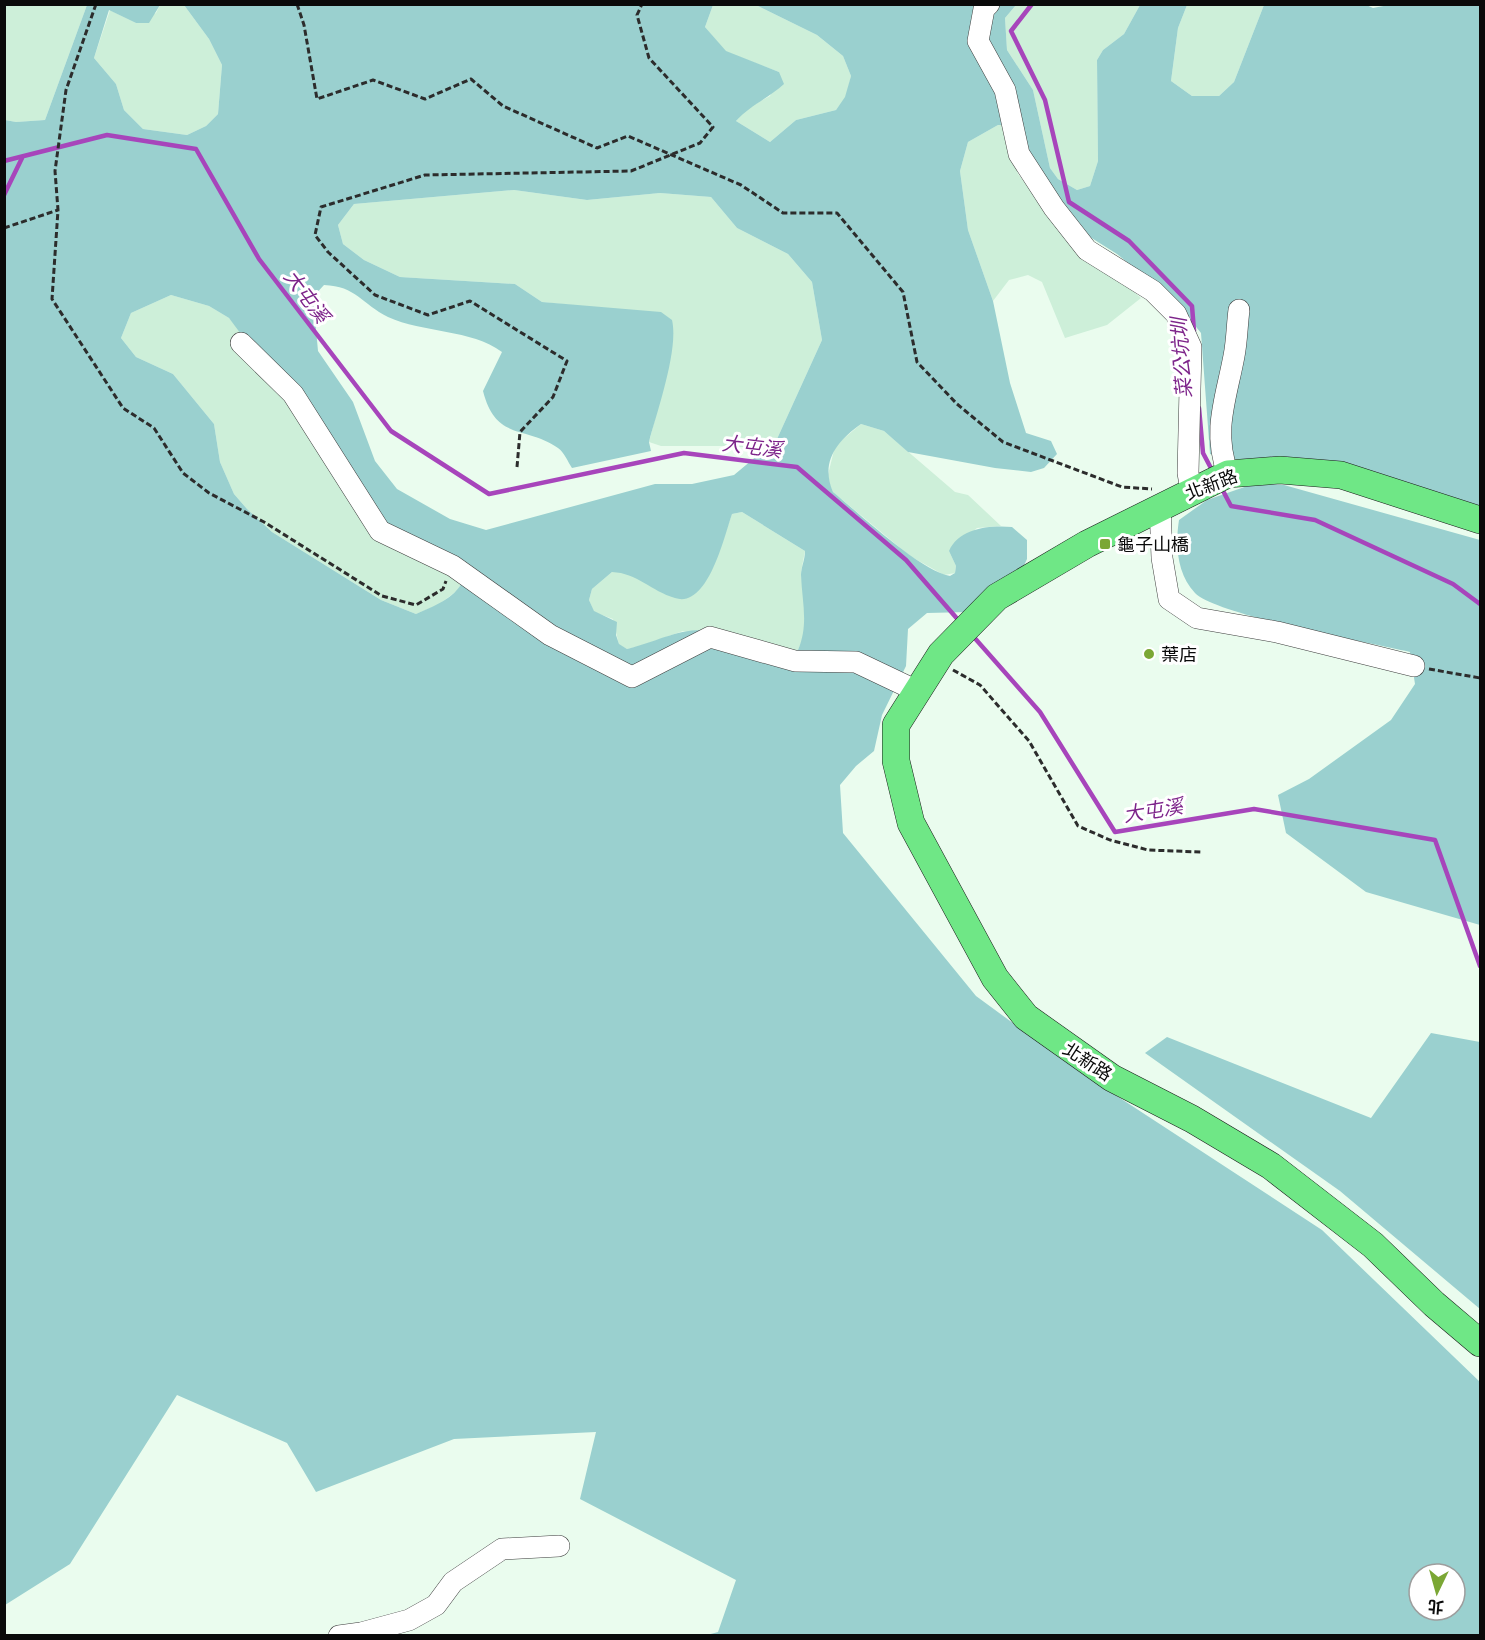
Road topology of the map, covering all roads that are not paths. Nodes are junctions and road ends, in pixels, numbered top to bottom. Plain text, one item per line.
1 (988, 4) edge
2 (1239, 310) dead end
3 (241, 343) dead end
4 (1228, 474) junction
5 (1184, 494) junction
6 (1480, 519) edge
7 (1413, 666) road end
8 (917, 691) junction
9 (1480, 1343) edge
10 (559, 1546) dead end
11 (339, 1635) edge

1 - 5 street
2 - 4 street
3 - 8 street
4 - 5 main road, 北新路
4 - 6 main road, 北新路
5 - 7 street
5 - 8 main road, 北新路
8 - 9 main road, 北新路
10 - 11 street

